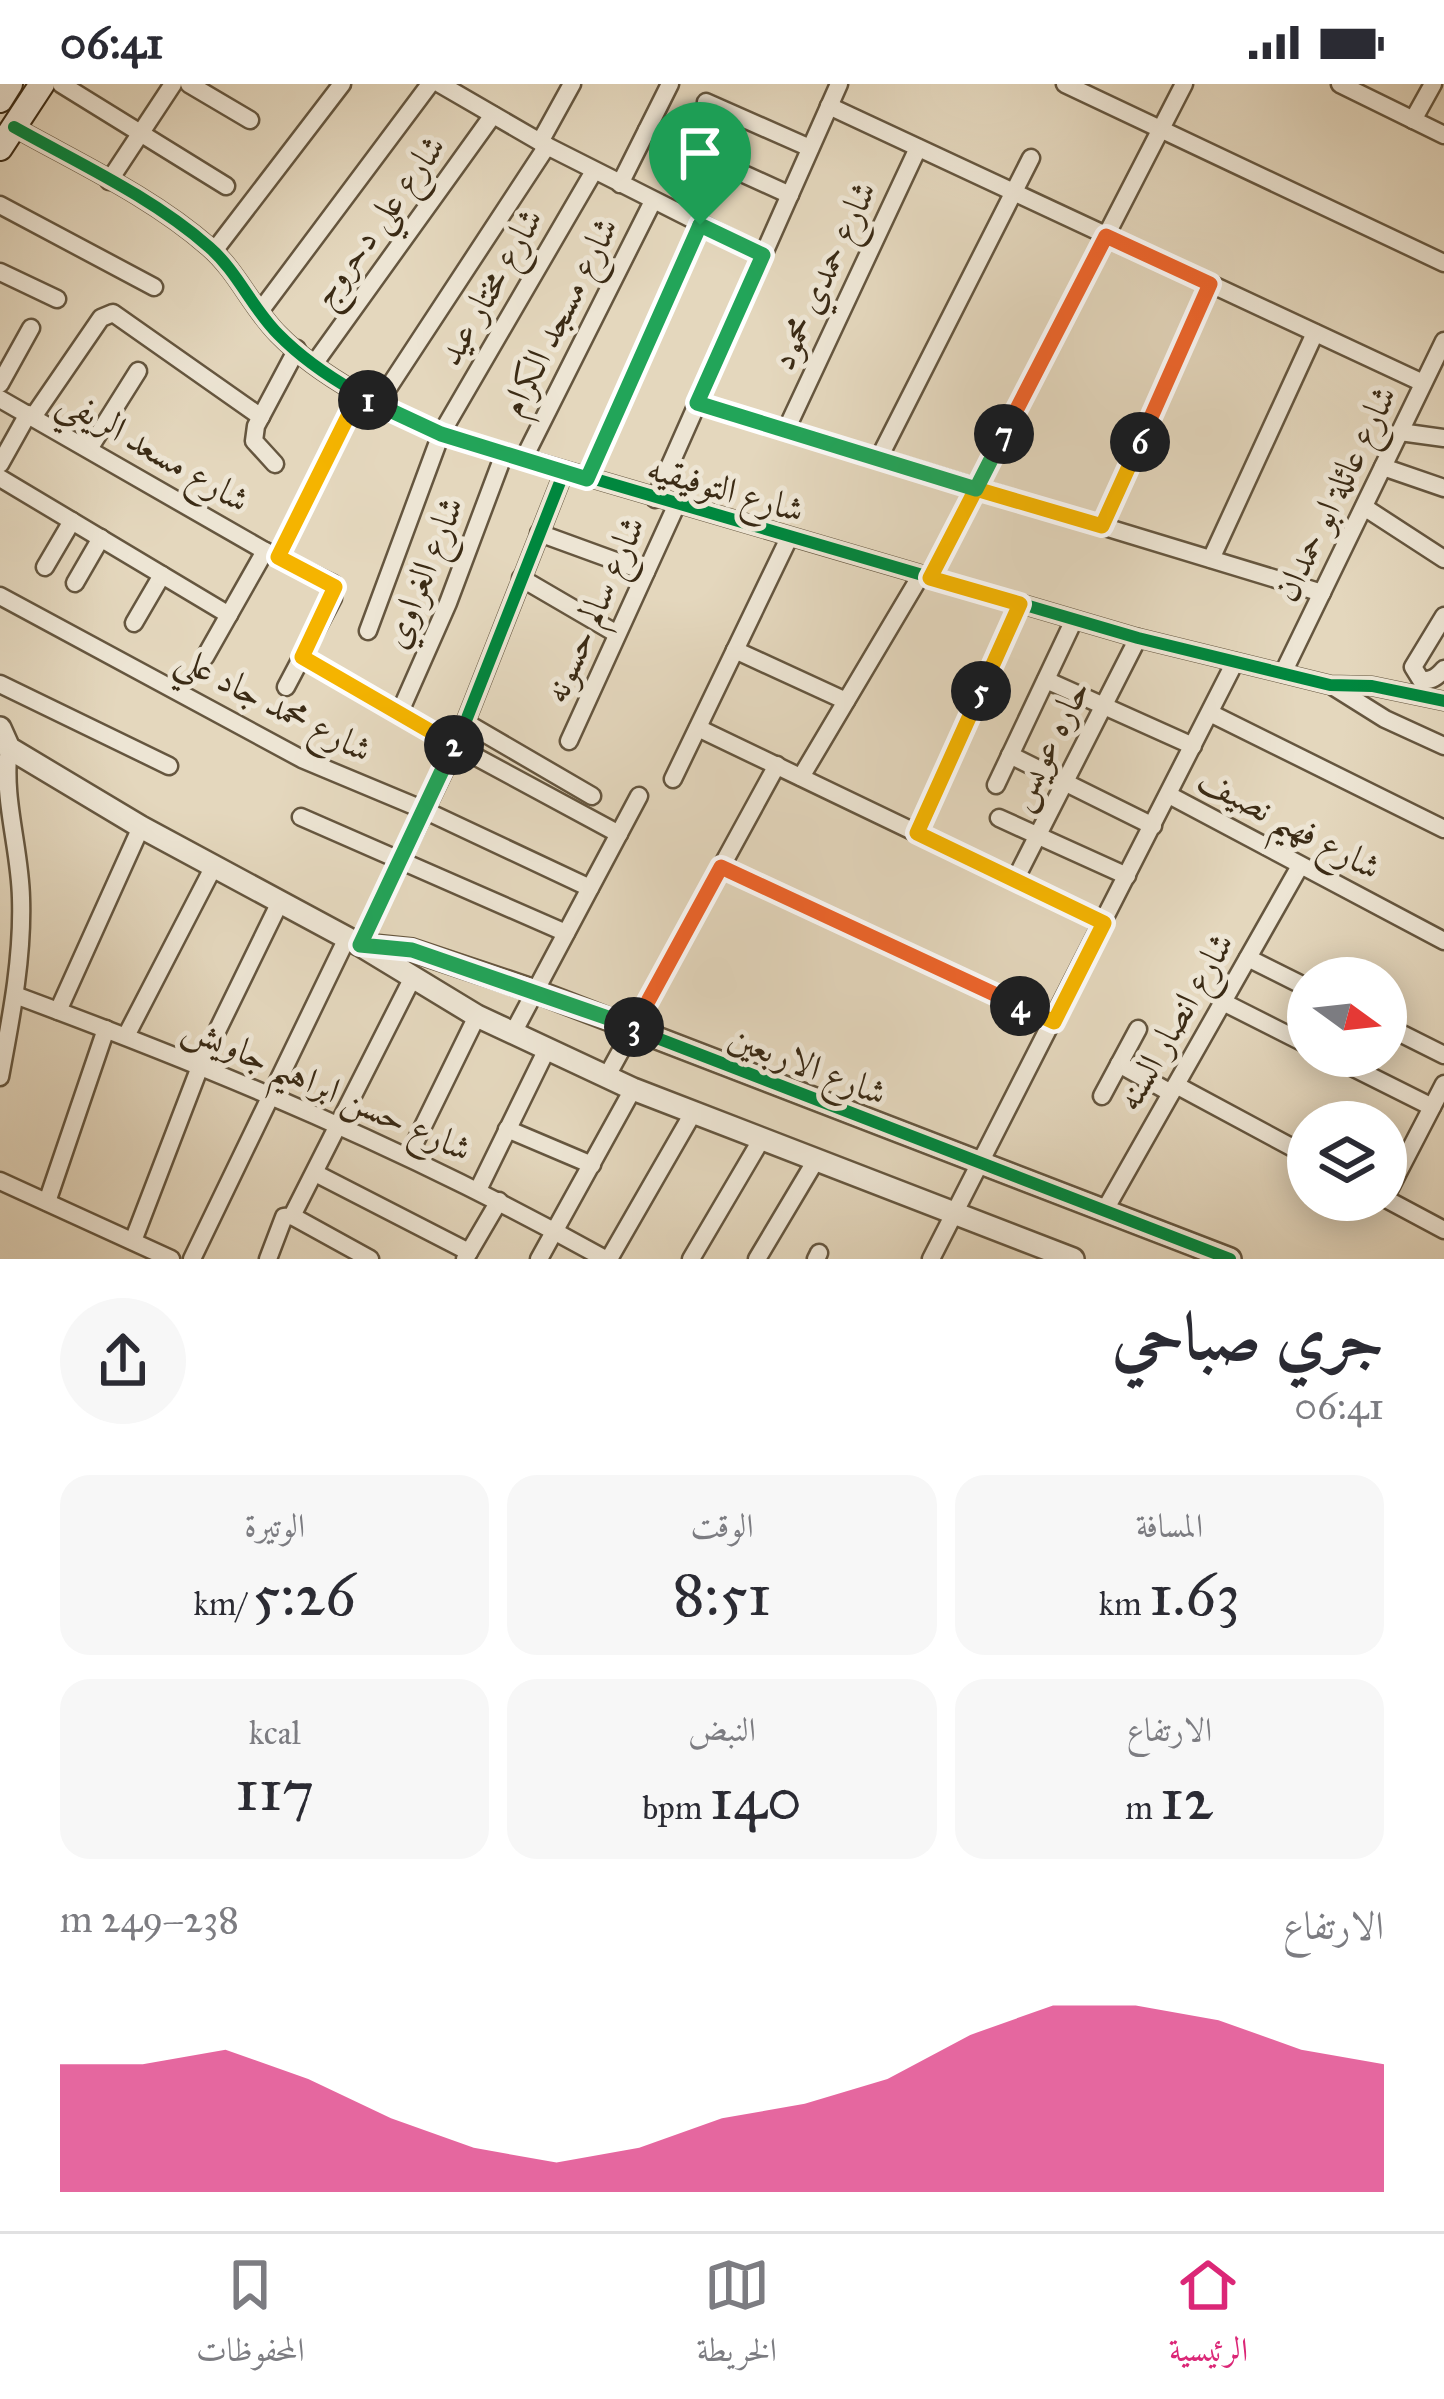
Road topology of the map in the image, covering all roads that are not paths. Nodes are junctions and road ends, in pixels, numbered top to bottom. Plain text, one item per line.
1 (10, 84) edge
2 (42, 84) edge
3 (61, 84) edge
4 (173, 84) edge
5 (189, 84) edge
6 (342, 84) edge
7 (430, 84) edge
8 (440, 84) edge
9 (572, 84) edge
10 (670, 84) edge
11 (1065, 84) edge
12 (1184, 84) edge
13 (1340, 84) edge
14 (1433, 84) edge
15 (1360, 88) edge
16 (462, 90) edge
17 (832, 91) edge
18 (0, 100) edge
19 (706, 102) dead end
20 (494, 115) junction
21 (250, 120) dead end
22 (1413, 120) junction
23 (1161, 129) junction
24 (647, 130) junction
25 (140, 133) junction
26 (1444, 135) edge
27 (7, 137) edge
28 (544, 144) junction
29 (810, 148) junction
30 (918, 148) junction
31 (1031, 158) dead end
32 (595, 171) junction
33 (109, 181) junction
34 (620, 184) junction
35 (226, 186) dead end
36 (1014, 192) junction
37 (790, 194) junction
38 (653, 201) junction
39 (0, 205) edge
40 (700, 225) junction
41 (1106, 236) junction
42 (214, 251) junction
43 (763, 255) junction
44 (1444, 263) edge
45 (0, 272) edge
46 (1210, 284) junction
47 (154, 287) dead end
48 (57, 299) dead end
49 (261, 310) junction
50 (31, 328) dead end
51 (1316, 333) junction
52 (1444, 341) edge
53 (297, 350) junction
54 (314, 364) junction
55 (138, 371) dead end
56 (1424, 383) junction
57 (0, 384) edge
58 (359, 394) junction
59 (0, 399) edge
60 (697, 403) junction
61 (377, 405) junction
62 (30, 416) junction
63 (261, 417) junction
64 (786, 430) junction
65 (1400, 432) junction
66 (441, 434) junction
67 (1444, 438) edge
68 (89, 449) junction
69 (504, 454) junction
70 (879, 458) junction
71 (523, 460) junction
72 (0, 464) edge
73 (275, 464) dead end
74 (1383, 467) junction
75 (564, 472) junction
76 (0, 478) edge
77 (587, 479) junction
78 (1444, 488) edge
79 (976, 489) junction
80 (655, 499) junction
81 (676, 504) junction
82 (1364, 507) junction
83 (72, 521) junction
84 (1102, 526) junction
85 (539, 533) junction
86 (100, 538) junction
87 (789, 538) junction
88 (1442, 553) edge
89 (272, 554) junction
90 (1210, 559) junction
91 (45, 567) dead end
92 (646, 572) junction
93 (162, 575) junction
94 (925, 577) junction
95 (521, 578) junction
96 (75, 583) dead end
97 (1322, 593) junction
98 (0, 596) edge
99 (1020, 604) junction
100 (229, 615) junction
101 (1444, 616) edge
102 (1074, 620) junction
103 (134, 623) dead end
104 (368, 632) dead end
105 (617, 634) junction
106 (1138, 638) junction
107 (735, 650) junction
108 (205, 657) dead end
109 (302, 657) junction
110 (1235, 662) junction
111 (1444, 669) edge
112 (1282, 673) junction
113 (1046, 680) junction
114 (0, 685) edge
115 (1330, 685) junction
116 (286, 687) dead end
117 (1418, 687) junction
118 (847, 700) junction
119 (1444, 701) edge
120 (1103, 706) junction
121 (1210, 713) junction
122 (399, 714) junction
123 (465, 722) junction
124 (698, 728) junction
125 (5, 738) edge
126 (569, 741) dead end
127 (455, 746) junction
128 (1193, 746) junction
129 (1444, 746) edge
130 (1010, 754) junction
131 (777, 765) junction
132 (170, 766) dead end
133 (801, 777) junction
134 (674, 779) dead end
135 (1065, 782) junction
136 (996, 785) dead end
137 (1168, 795) junction
138 (592, 796) dead end
139 (638, 796) dead end
140 (424, 810) junction
141 (6, 817) edge
142 (301, 818) dead end
143 (999, 818) dead end
144 (1153, 826) junction
145 (141, 827) junction
146 (1444, 829) edge
147 (619, 833) junction
148 (917, 833) junction
149 (1038, 836) junction
150 (400, 861) junction
151 (0, 864) edge
152 (214, 866) junction
153 (1300, 866) junction
154 (721, 867) junction
155 (19, 870) junction
156 (1127, 876) junction
157 (1016, 880) junction
158 (590, 888) junction
159 (280, 902) junction
160 (1104, 923) junction
161 (566, 933) junction
162 (0, 938) edge
163 (353, 941) junction
164 (1444, 941) edge
165 (20, 944) junction
166 (1248, 958) junction
167 (1287, 978) edge
168 (412, 980) junction
169 (535, 991) junction
170 (15, 995) junction
171 (1223, 1002) junction
172 (58, 1011) junction
173 (478, 1016) junction
174 (6, 1017) edge
175 (1054, 1022) junction
176 (633, 1028) junction
177 (106, 1029) junction
178 (1138, 1029) dead end
179 (513, 1033) junction
180 (1287, 1034) edge
181 (126, 1036) junction
182 (1407, 1036) edge
183 (548, 1049) junction
184 (1444, 1055) edge
185 (201, 1064) junction
186 (1119, 1064) junction
187 (0, 1075) edge
188 (607, 1076) junction
189 (1372, 1077) edge
190 (1444, 1084) edge
191 (634, 1089) junction
192 (1173, 1089) junction
193 (272, 1093) junction
194 (1102, 1096) dead end
195 (1432, 1107) junction
196 (693, 1112) junction
197 (338, 1125) junction
198 (508, 1129) junction
199 (761, 1140) junction
200 (1287, 1146) edge
201 (1407, 1156) edge
202 (408, 1157) junction
203 (816, 1160) junction
204 (982, 1162) junction
205 (592, 1166) junction
206 (315, 1172) junction
207 (0, 1181) edge
208 (478, 1190) junction
209 (500, 1201) junction
210 (46, 1202) junction
211 (1106, 1208) junction
212 (1407, 1209) edge
213 (956, 1214) junction
214 (292, 1216) junction
215 (1444, 1230) edge
216 (555, 1231) junction
217 (133, 1241) junction
218 (467, 1256) edge
219 (168, 1258) edge
220 (191, 1259) edge
221 (268, 1259) edge
222 (370, 1259) edge
223 (539, 1259) edge
224 (607, 1259) edge
225 (691, 1259) edge
226 (757, 1259) edge
227 (931, 1259) edge
228 (1073, 1259) edge
229 (1229, 1259) edge

1 - 18 main road
2 - 27 main road
3 - 25 street
4 - 25 street
5 - 21 street
6 - 42 street
7 - 49 street
8 - 16 street
9 - 28 street
10 - 24 street
11 - 23 street
12 - 23 street
13 - 15 street
14 - 22 street
15 - 22 street
16 - 20 street
17 - 29 street
17 - 30 street
19 - 29 street
20 - 28 street
20 - 54 street, شارع علي دحروج
22 - 26 street
23 - 41 street
23 - 44 street
24 - 34 street
24 - 37 street
25 - 33 street
25 - 35 street
27 - 33 street, شارع التوفيقيه
28 - 32 street
28 - 61 street
29 - 37 street
30 - 36 street
30 - 64 street, شارع حمدي محمود
31 - 36 street
32 - 34 street
32 - 66 street, شارع مختار عيد
33 - 42 street, شارع التوفيقيه
34 - 38 street
36 - 41 street
36 - 70 street
37 - 43 street
38 - 40 street
38 - 71 street, شارع مسجد الكرام
39 - 47 street
40 - 43 street
40 - 77 street
41 - 46 street
41 - 79 street
42 - 49 street, شارع التوفيقيه
43 - 60 street
45 - 48 street
46 - 51 street
46 - 84 street
49 - 53 street, شارع التوفيقيه
50 - 57 street
51 - 56 street
51 - 90 street
52 - 56 street, شارع عائلة ابو حمدان
53 - 54 street, شارع التوفيقيه
53 - 63 street
54 - 58 street, شارع التوفيقيه
55 - 68 street
56 - 65 street, شارع عائلة ابو حمدان
58 - 61 street, شارع التوفيقيه
58 - 89 street
59 - 62 street, شارع مسعد الريفي
60 - 64 street
60 - 80 street
61 - 66 street, شارع التوفيقيه
62 - 63 street
62 - 68 street, شارع مسعد الريفي
62 - 72 street
63 - 73 street
64 - 70 street
65 - 67 street
65 - 74 street, شارع عائلة ابو حمدان
66 - 69 street, شارع التوفيقيه
66 - 104 street, شارع مختار عيد
68 - 89 street, شارع مسعد الريفي
69 - 71 street, شارع التوفيقيه
69 - 122 street, شارع الغراوي
70 - 79 street
71 - 75 street, شارع التوفيقيه
74 - 78 street
74 - 82 street, شارع عائلة ابو حمدان
75 - 77 street, شارع التوفيقيه
75 - 85 street
76 - 83 street
77 - 80 street, شارع التوفيقيه
79 - 84 street
79 - 94 street
80 - 81 street, شارع التوفيقيه
81 - 87 street, شارع التوفيقيه
81 - 92 street, شارع سالم حسونه
82 - 88 street
82 - 97 street, شارع عائلة ابو حمدان
83 - 86 street
83 - 91 street
84 - 90 street
85 - 92 street
85 - 95 street
86 - 93 street
86 - 96 street
87 - 94 street, شارع التوفيقيه
87 - 107 street
89 - 100 street
89 - 109 street, شارع مسعد الريفي
90 - 97 street
92 - 105 street, شارع سالم حسونه
93 - 100 street
93 - 103 street
94 - 99 street, شارع التوفيقيه
94 - 118 street
95 - 105 street
95 - 123 street
97 - 112 street, شارع عائلة ابو حمدان
98 - 140 street, شارع محمد جاد علي
99 - 102 street, شارع التوفيقيه
99 - 148 street
100 - 108 street
101 - 117 street
102 - 106 street, شارع التوفيقيه
102 - 113 street
105 - 126 street, شارع سالم حسونه
106 - 110 street, شارع التوفيقيه
106 - 120 street, حاره عويس
107 - 118 street
107 - 124 street
109 - 116 street
109 - 122 street
110 - 112 street, شارع التوفيقيه
110 - 121 street
111 - 117 street
112 - 115 street, شارع التوفيقيه
113 - 120 street
113 - 130 street
114 - 132 street
115 - 117 street, شارع التوفيقيه
115 - 129 street
117 - 119 street, شارع التوفيقيه
118 - 133 street
120 - 128 street
120 - 135 street, حاره عويس
121 - 128 street
121 - 146 street
122 - 127 street
123 - 127 street
123 - 138 street
124 - 131 street
124 - 134 street
125 - 141 street
125 - 145 street, شارع الاربعين
127 - 140 street
127 - 147 street
128 - 137 street
130 - 135 street
130 - 136 street
131 - 133 street
131 - 154 street
133 - 148 street
135 - 144 street
135 - 149 street, حاره عويس
137 - 144 street
137 - 153 street, شارع فهيم نصيف
139 - 147 street
140 - 150 street
140 - 158 street, شارع محمد جاد علي
141 - 155 street
142 - 150 street
143 - 149 street
144 - 156 street
145 - 152 street, شارع الاربعين
145 - 172 street
147 - 158 street
148 - 157 street
149 - 156 street
149 - 157 street, حاره عويس
150 - 161 street
150 - 163 street
151 - 155 street
152 - 159 street, شارع الاربعين
152 - 181 street
153 - 164 street, شارع فهيم نصيف
153 - 166 street, شارع انصار السنه
154 - 175 street
154 - 176 street
155 - 165 street
156 - 160 street
157 - 160 street
158 - 161 street
159 - 163 street, شارع الاربعين
159 - 185 street
160 - 175 street
161 - 169 street
162 - 165 street
163 - 168 street, شارع الاربعين
163 - 169 street, شارع الاربعين
163 - 193 street
165 - 170 street
166 - 167 street
166 - 171 street, شارع انصار السنه
168 - 173 street, شارع الاربعين
168 - 197 street
169 - 176 street, شارع الاربعين
169 - 179 street
170 - 172 street, شارع حسن ابراهيم جاويش
170 - 174 street
171 - 180 street
171 - 192 street, شارع انصار السنه
172 - 177 street, شارع حسن ابراهيم جاويش
173 - 179 street, شارع الاربعين
173 - 202 street
174 - 187 street
175 - 204 street
176 - 188 street
176 - 204 street, شارع الاربعين
177 - 181 street, شارع حسن ابراهيم جاويش
177 - 210 street
178 - 186 street
179 - 183 street, شارع الاربعين
181 - 185 street, شارع حسن ابراهيم جاويش
182 - 184 street
183 - 188 street, شارع الاربعين
183 - 198 street
185 - 193 street, شارع حسن ابراهيم جاويش
185 - 217 street
186 - 192 street
186 - 194 street
188 - 191 street, شارع الاربعين
189 - 195 street
190 - 195 street
191 - 196 street, شارع الاربعين
191 - 205 street
192 - 200 street
192 - 211 street, شارع انصار السنه
193 - 197 street, شارع حسن ابراهيم جاويش
193 - 220 street
195 - 201 street
196 - 199 street, شارع الاربعين
196 - 224 street
197 - 202 street, شارع حسن ابراهيم جاويش
197 - 206 street
198 - 205 street
198 - 208 street
199 - 203 street, شارع الاربعين
199 - 225 street
202 - 208 street, شارع حسن ابراهيم جاويش
203 - 213 street, شارع الاربعين
203 - 226 street
204 - 211 street, شارع الاربعين
204 - 213 street
205 - 216 street
206 - 214 street
206 - 218 street
207 - 210 street
208 - 209 street, شارع حسن ابراهيم جاويش
209 - 216 street, شارع حسن ابراهيم جاويش
209 - 218 street
210 - 217 street
211 - 229 street, شارع الاربعين
212 - 215 street
213 - 227 street
213 - 228 street, شارع الاربعين
214 - 221 street
214 - 222 street
216 - 223 street
216 - 224 street, شارع حسن ابراهيم جاويش
217 - 219 street

